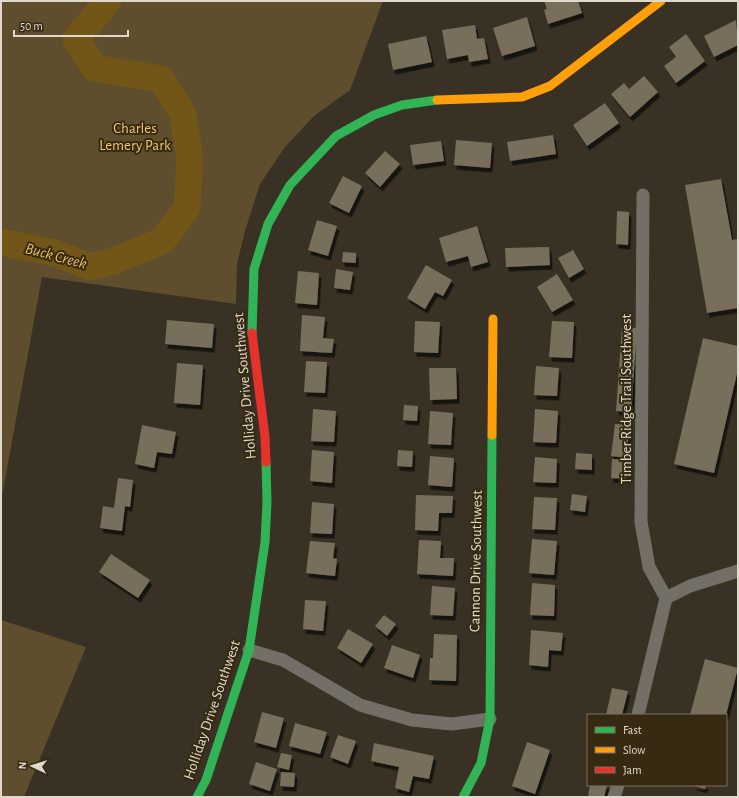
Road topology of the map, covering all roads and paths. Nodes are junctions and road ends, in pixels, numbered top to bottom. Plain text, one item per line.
1 (661, 1) edge
2 (644, 195) dead end
3 (493, 319) dead end
4 (738, 571) edge
5 (666, 598) junction
6 (249, 650) junction
7 (638, 714) edge
8 (490, 719) junction
9 (618, 786) edge
10 (197, 797) edge
11 (463, 797) edge
12 (614, 797) edge

1 - 6 street, Holliday Drive Southwest
2 - 5 street, Timber Ridge Trail Southwest
3 - 8 street, Cannon Drive Southwest
4 - 5 street
5 - 7 street
6 - 8 street
6 - 10 street, Holliday Drive Southwest
8 - 11 street, Cannon Drive Southwest
9 - 12 street

